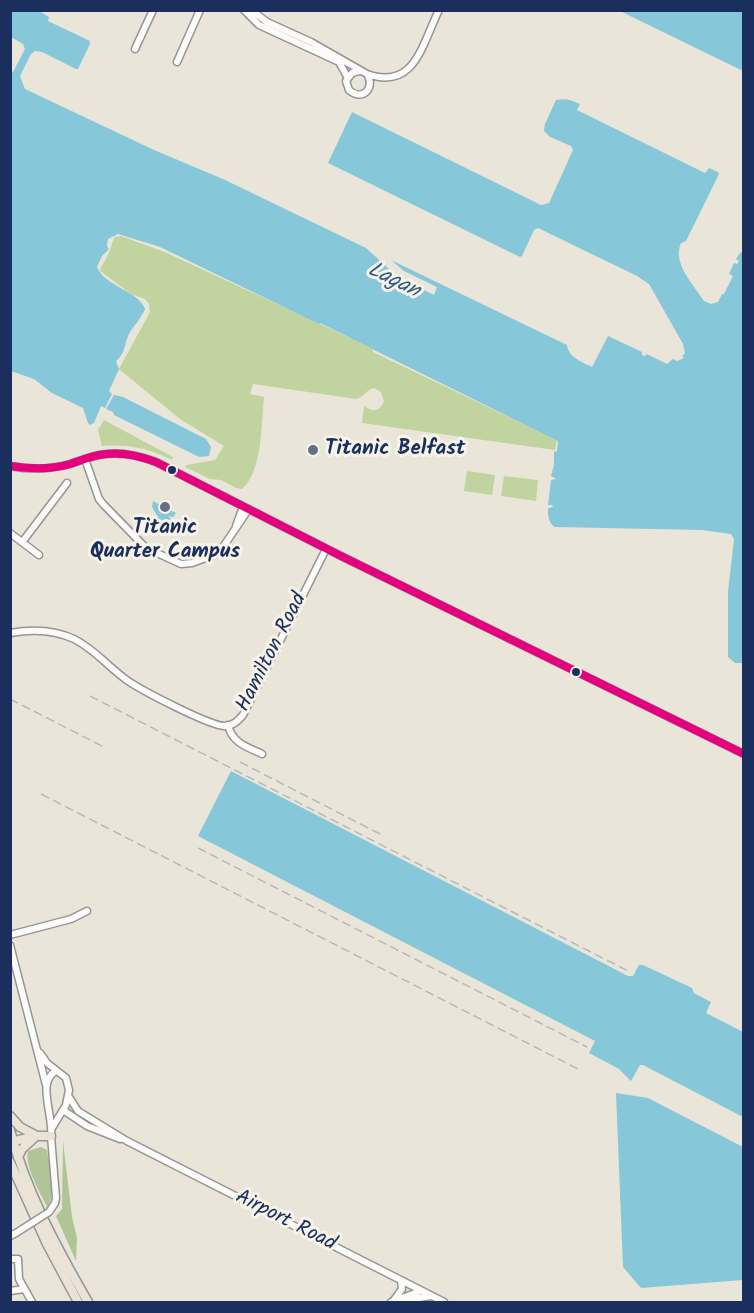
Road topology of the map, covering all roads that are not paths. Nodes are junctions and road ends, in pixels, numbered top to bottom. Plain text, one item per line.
1 (153, 10) edge
2 (200, 10) edge
3 (244, 10) edge
4 (251, 10) edge
5 (439, 10) edge
6 (135, 49) dead end
7 (177, 62) dead end
8 (359, 71) junction
9 (366, 74) junction
10 (348, 78) junction
11 (385, 79) junction
12 (370, 86) junction
13 (85, 459) junction
14 (10, 466) edge
15 (67, 483) dead end
16 (245, 508) junction
17 (10, 533) edge
18 (23, 541) junction
19 (326, 549) junction
20 (39, 555) dead end
21 (10, 633) edge
22 (228, 725) junction
23 (261, 754) dead end
24 (744, 754) edge
25 (87, 911) dead end
26 (10, 935) edge
27 (10, 945) edge
28 (39, 1050) junction
29 (56, 1071) junction
30 (46, 1085) junction
31 (69, 1097) junction
32 (49, 1100) junction
33 (62, 1110) junction
34 (10, 1116) edge
35 (10, 1130) edge
36 (52, 1132) junction
37 (36, 1136) junction
38 (127, 1141) junction
39 (12, 1142) edge
40 (14, 1160) edge
41 (13, 1235) edge
42 (14, 1259) edge
43 (401, 1281) junction
44 (24, 1289) junction
45 (10, 1291) edge
46 (421, 1291) junction
47 (431, 1296) junction
48 (32, 1302) edge
49 (78, 1302) edge
50 (88, 1302) edge
51 (393, 1302) edge
52 (444, 1302) edge

1 - 6 street
2 - 7 street
3 - 10 street
4 - 8 street
5 - 11 street
8 - 9 street
8 - 10 street
9 - 11 street
9 - 12 street
10 - 12 street
11 - 12 street
13 - 14 street
13 - 16 street
13 - 16 street
15 - 18 street
16 - 19 street
17 - 18 street
18 - 20 street
19 - 22 street, Hamilton Road
19 - 24 street
21 - 22 street, Hamilton Road
22 - 23 street
25 - 26 street
27 - 28 street
28 - 29 street, Airport Road
28 - 30 street
29 - 30 street
29 - 31 street, Airport Road
30 - 32 street
31 - 33 street
31 - 38 street, Airport Road
32 - 33 street, Airport Road
32 - 36 street
33 - 36 street
33 - 38 street, Airport Road
34 - 37 highway
35 - 39 highway
36 - 37 highway
36 - 41 street, bridge
37 - 39 highway
37 - 40 highway
38 - 43 street, Airport Road
39 - 40 highway
40 - 49 highway
40 - 50 highway
42 - 44 street
43 - 46 street, Airport Road
43 - 51 street
44 - 45 street
44 - 48 street
46 - 47 street, Airport Road
46 - 51 street
47 - 51 street
47 - 52 street, Airport Road

